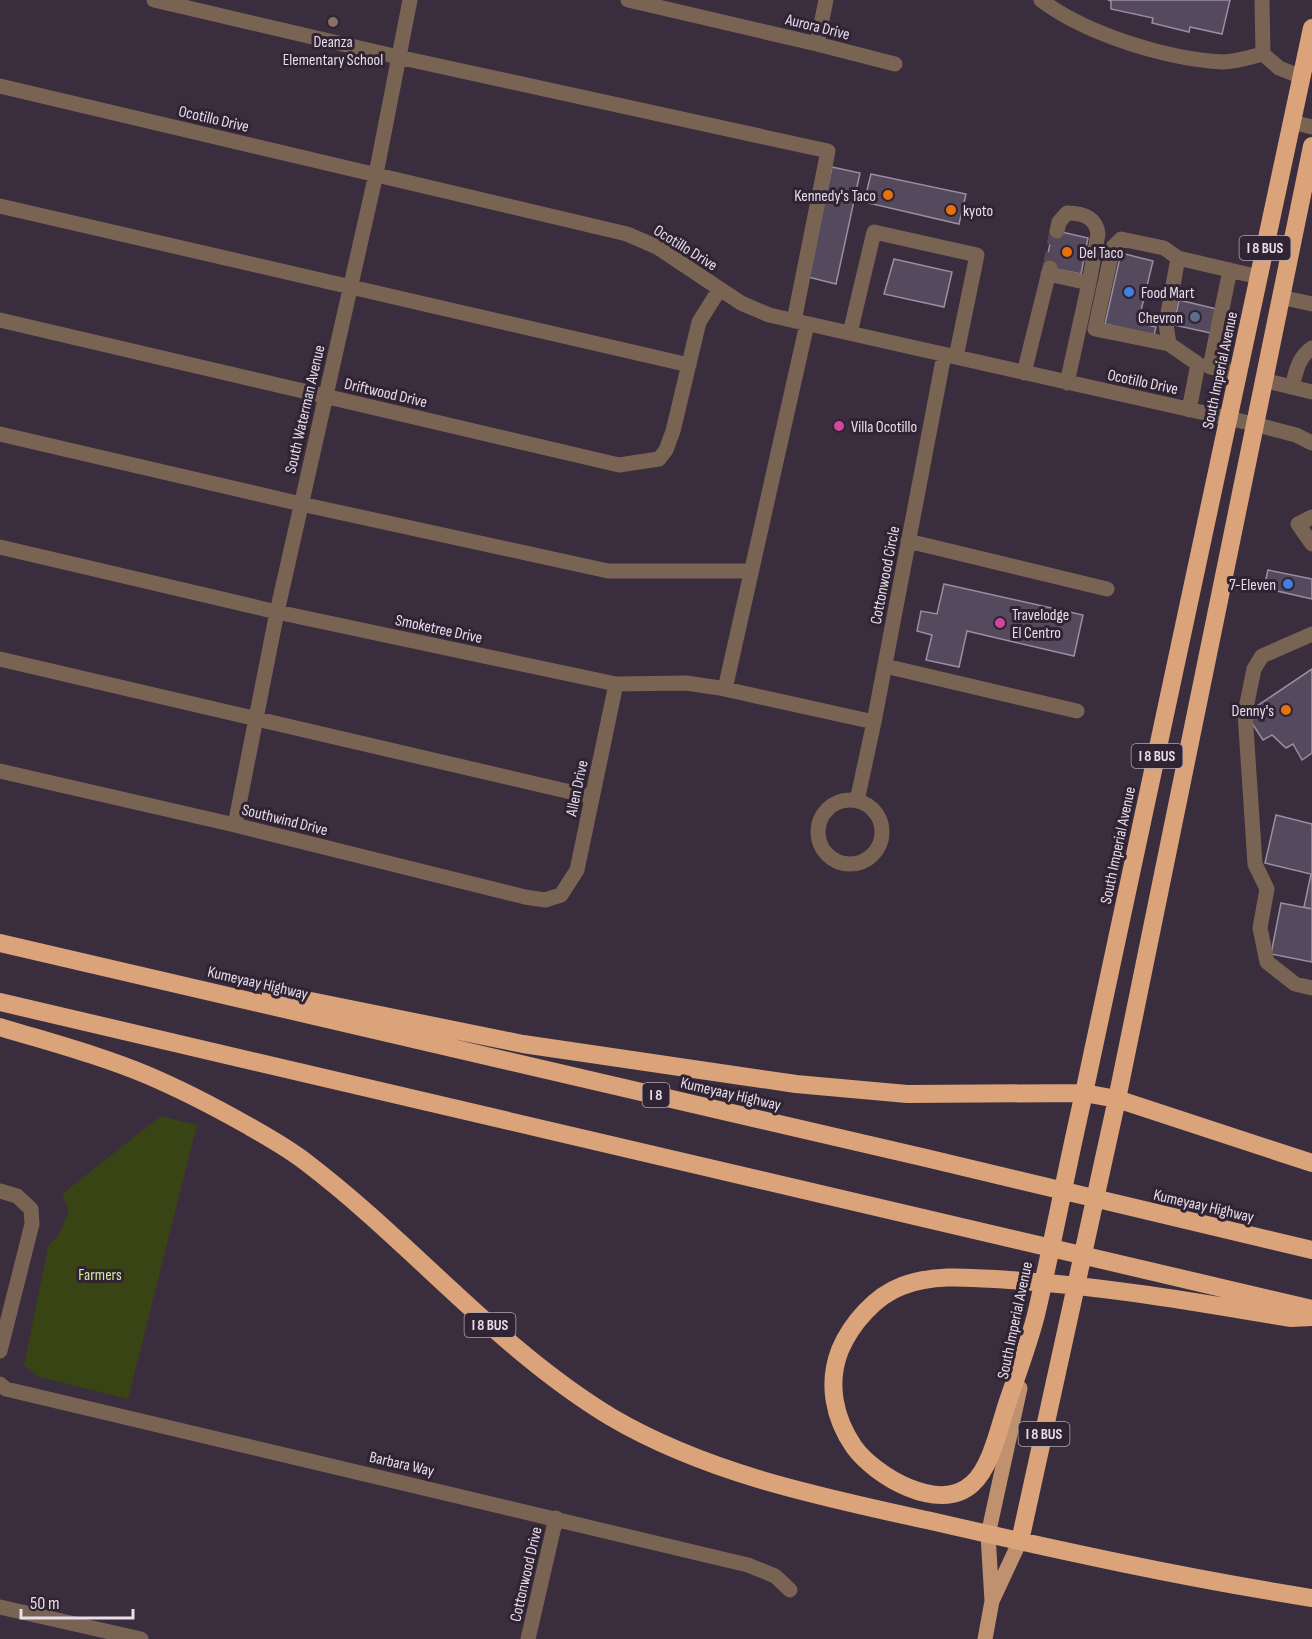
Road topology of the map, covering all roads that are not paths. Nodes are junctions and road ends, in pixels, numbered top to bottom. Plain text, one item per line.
1 (154, 0) edge
2 (410, 0) edge
3 (628, 0) edge
4 (826, 0) edge
5 (1041, 0) edge
6 (1262, 0) edge
7 (1312, 28) edge
8 (817, 44) junction
9 (1263, 54) junction
10 (398, 57) junction
11 (895, 64) dead end
12 (1302, 76) junction
13 (0, 86) edge
14 (1292, 122) junction
15 (1312, 127) edge
16 (1312, 146) edge
17 (376, 174) junction
18 (0, 206) edge
19 (1057, 231) tunnel mouth
20 (1178, 258) junction
21 (1230, 270) junction
22 (1259, 277) junction
23 (1089, 283) junction
24 (351, 286) junction
25 (719, 290) junction
26 (1280, 297) junction
27 (1312, 304) edge
28 (0, 320) edge
29 (800, 322) junction
30 (850, 333) junction
31 (1169, 344) junction
32 (1312, 348) edge
33 (950, 356) junction
34 (689, 365) junction
35 (1204, 366) junction
36 (1024, 373) junction
37 (1239, 373) junction
38 (1263, 380) junction
39 (1067, 382) junction
40 (1292, 387) junction
41 (1312, 392) edge
42 (326, 396) junction
43 (1189, 410) junction
44 (1229, 418) junction
45 (1254, 424) junction
46 (0, 434) edge
47 (1312, 443) edge
48 (301, 504) junction
49 (1312, 517) edge
50 (908, 541) junction
51 (1312, 544) edge
52 (0, 548) edge
53 (751, 571) junction
54 (1107, 589) dead end
55 (277, 612) junction
56 (1312, 634) edge
57 (0, 658) edge
58 (885, 666) junction
59 (616, 684) junction
60 (725, 689) junction
61 (1077, 711) dead end
62 (256, 718) junction
63 (874, 722) junction
64 (0, 771) edge
65 (592, 797) junction
66 (857, 801) junction
67 (235, 825) junction
68 (561, 895) joint
69 (0, 943) edge
70 (177, 983) junction
71 (1312, 988) edge
72 (0, 1002) edge
73 (0, 1027) edge
74 (1084, 1093) junction
75 (1117, 1099) junction
76 (1312, 1163) edge
77 (0, 1191) edge
78 (1312, 1250) edge
79 (1312, 1309) edge
80 (1312, 1317) edge
81 (1035, 1318) junction
82 (0, 1351) edge
83 (0, 1384) edge
84 (556, 1518) junction
85 (988, 1535) junction
86 (1020, 1541) junction
87 (790, 1590) dead end
88 (1312, 1598) edge
89 (992, 1601) junction
90 (0, 1607) edge
91 (79, 1632) edge
92 (141, 1639) edge
93 (528, 1639) edge
94 (985, 1639) edge

1 - 10 street
2 - 10 street, South Waterman Avenue
3 - 8 street, Aurora Drive
4 - 8 street
5 - 9 street
6 - 9 street
7 - 12 highway, South Imperial Avenue / I 8 BUS
8 - 11 street, Aurora Drive
9 - 12 street
10 - 17 street, South Waterman Avenue
10 - 29 street
12 - 14 highway, South Imperial Avenue / I 8 BUS
13 - 17 street, Ocotillo Drive
14 - 15 street
14 - 22 highway, South Imperial Avenue / I 8 BUS
16 - 26 highway, South Imperial Avenue / I 8 BUS
17 - 24 street, South Waterman Avenue
17 - 25 street, Ocotillo Drive
18 - 24 street
19 - 23 street
20 - 21 street
20 - 31 street
20 - 31 street
21 - 22 street
21 - 35 street
22 - 37 highway, South Imperial Avenue / I 8 BUS
23 - 36 street
23 - 39 street
24 - 34 street
24 - 42 street, South Waterman Avenue
25 - 29 street, Ocotillo Drive
25 - 34 street
26 - 27 street
26 - 38 highway, South Imperial Avenue / I 8 BUS
28 - 42 street, Driftwood Drive
29 - 30 street, Ocotillo Drive
29 - 53 street
30 - 33 street, Ocotillo Drive
30 - 33 street, Cottonwood Circle
31 - 35 street
32 - 40 street
33 - 36 street, Ocotillo Drive
33 - 50 street, Cottonwood Circle
34 - 42 street, Driftwood Drive
35 - 37 street
35 - 43 street
36 - 39 street, Ocotillo Drive
37 - 44 highway, South Imperial Avenue / I 8 BUS
38 - 40 street
38 - 45 highway, South Imperial Avenue / I 8 BUS
39 - 43 street, Ocotillo Drive
40 - 41 street
42 - 48 street, South Waterman Avenue
43 - 44 street, Ocotillo Drive
44 - 45 street, Ocotillo Drive
44 - 74 highway, South Imperial Avenue / I 8 BUS
45 - 47 street, Ocotillo Drive
45 - 75 highway, South Imperial Avenue / I 8 BUS
46 - 48 street
48 - 53 street
48 - 55 street, South Waterman Avenue
49 - 51 street
50 - 54 street
50 - 58 street, Cottonwood Circle
52 - 55 street, Smoketree Drive
53 - 60 street
55 - 59 street, Smoketree Drive
55 - 62 street, South Waterman Avenue
56 - 71 street
57 - 62 street
58 - 61 street
58 - 63 street, Cottonwood Circle
59 - 60 street, Smoketree Drive
59 - 65 street, Allen Drive
60 - 63 street, Smoketree Drive
62 - 65 street
62 - 67 street, South Waterman Avenue
63 - 66 street, Cottonwood Circle
64 - 67 street, Southwind Drive
65 - 68 street, Allen Drive
66 - 66 street
67 - 68 street, Southwind Drive
69 - 70 highway, Kumeyaay Highway / I 8
70 - 74 highway
70 - 78 highway, Kumeyaay Highway / I 8
72 - 79 highway
73 - 85 highway, I 8 BUS
74 - 75 highway
74 - 81 highway, South Imperial Avenue
75 - 76 highway
75 - 86 highway, South Imperial Avenue / I 8 BUS
77 - 82 street
80 - 81 highway
81 - 85 main road, South Imperial Avenue
83 - 84 street, Barbara Way
84 - 87 street, Barbara Way
84 - 93 street, Cottonwood Drive
85 - 86 highway, I 8 BUS
85 - 89 main road, South Imperial Avenue
86 - 88 highway
86 - 89 main road, South Imperial Avenue
89 - 94 main road, South Imperial Avenue
90 - 91 street
91 - 92 street

